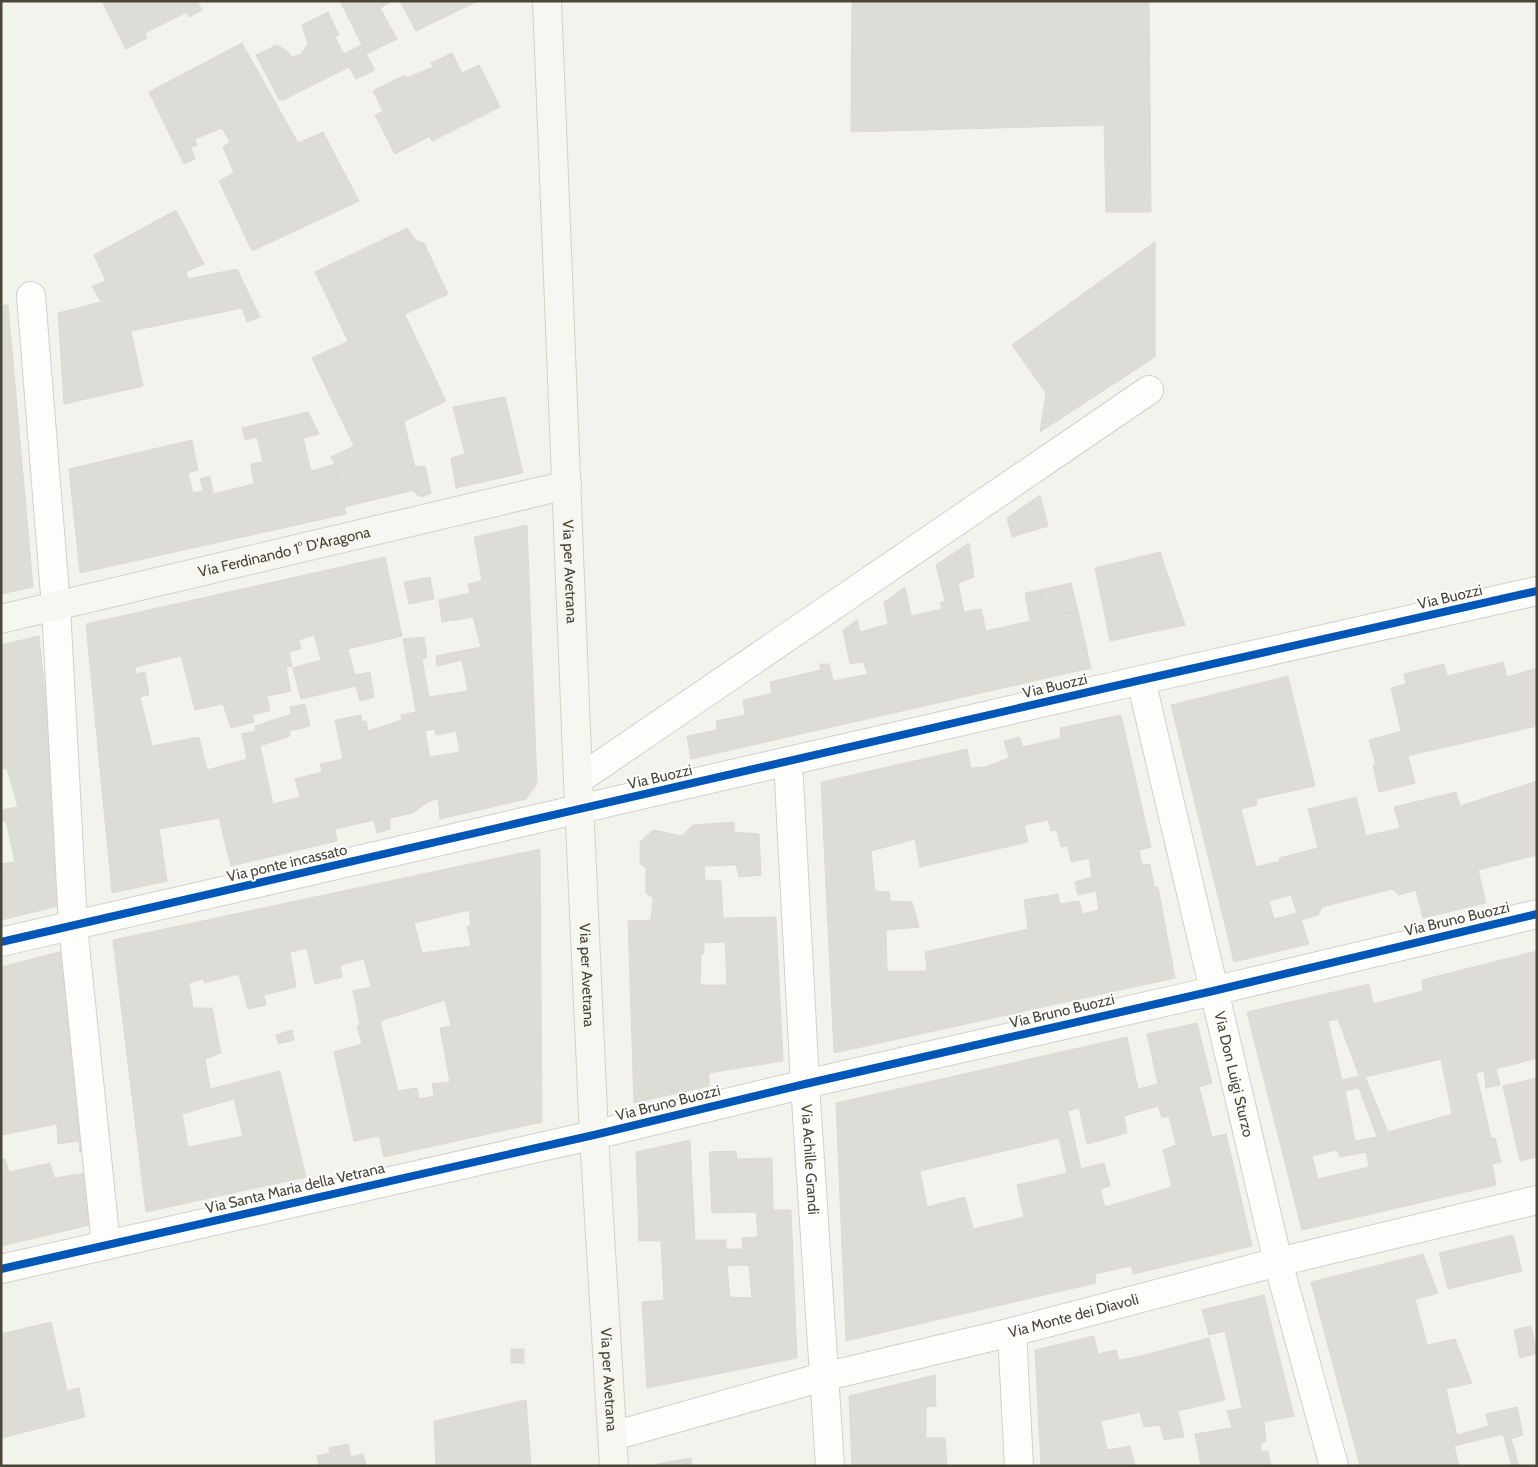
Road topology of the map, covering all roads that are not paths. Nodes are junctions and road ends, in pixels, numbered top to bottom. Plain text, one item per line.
1 (547, 1) edge
2 (31, 296) dead end
3 (1149, 390) dead end
4 (567, 486) junction
5 (1537, 591) edge
6 (56, 607) junction
7 (1, 619) edge
8 (1141, 680) junction
9 (788, 761) junction
10 (578, 780) junction
11 (579, 810) junction
12 (1537, 914) edge
13 (73, 926) junction
14 (1, 942) edge
15 (1213, 991) junction
16 (805, 1084) junction
17 (594, 1135) junction
18 (1537, 1200) edge
19 (106, 1245) junction
20 (1278, 1262) junction
21 (1, 1269) edge
22 (1012, 1332) junction
23 (823, 1377) junction
24 (613, 1436) junction
25 (614, 1466) edge
26 (830, 1466) edge
27 (1019, 1466) edge
28 (1334, 1466) edge

1 - 4 street, Via per Avetrana
2 - 6 street
3 - 10 street
4 - 6 street, Via Ferdinando 1° D'Aragona
4 - 10 street, Via per Avetrana
5 - 8 street, Via Buozzi
6 - 7 street, Via Ferdinando 1° D'Aragona
6 - 13 street
8 - 9 street, Via Buozzi
8 - 15 street, Via Don Luigi Sturzo
9 - 11 street, Via Buozzi
9 - 16 street, Via Achille Grandi
10 - 11 street, Via per Avetrana
11 - 13 street, Via ponte incassato
11 - 17 street, Via per Avetrana
12 - 15 street, Via Bruno Buozzi
13 - 14 street, Via ponte incassato
13 - 19 street
15 - 16 street, Via Bruno Buozzi
15 - 20 street, Via Don Luigi Sturzo
16 - 17 street, Via Bruno Buozzi
16 - 23 street, Via Achille Grandi
17 - 19 street, Via Santa Maria della Vetrana
17 - 24 street, Via per Avetrana
18 - 20 street, Via Monte dei Diavoli
19 - 21 street, Via Santa Maria della Vetrana
20 - 22 street, Via Monte dei Diavoli
20 - 28 street, Via Don Luigi Sturzo
22 - 23 street, Via Monte dei Diavoli
22 - 27 street
23 - 24 street, Via Monte dei Diavoli
23 - 26 street, Via Achille Grandi
24 - 25 street, Via per Avetrana

